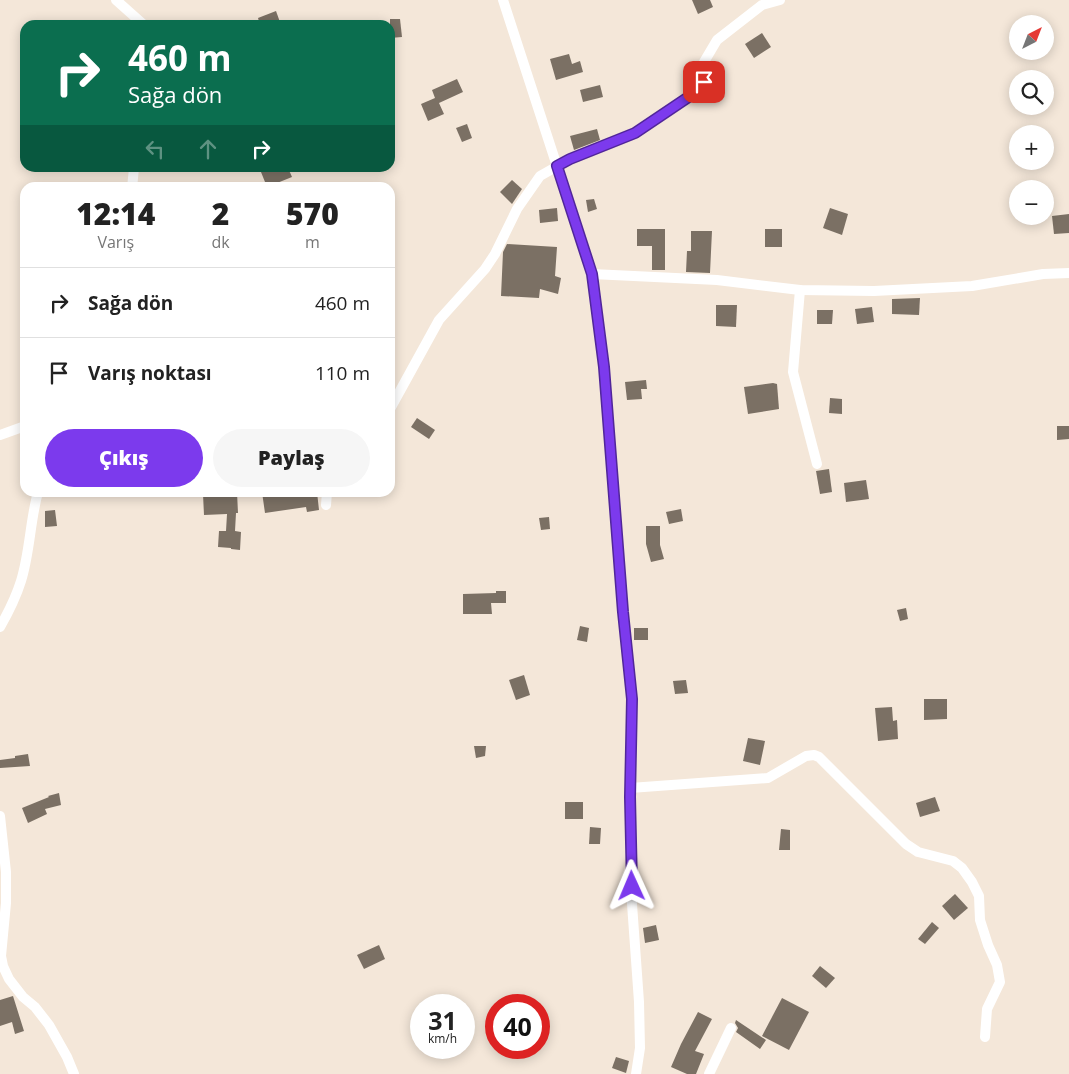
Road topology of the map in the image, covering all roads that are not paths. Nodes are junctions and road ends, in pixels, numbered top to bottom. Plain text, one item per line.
1 (116, 0) edge
2 (503, 0) edge
3 (780, 0) edge
4 (138, 20) edge
5 (557, 166) junction
6 (1069, 273) edge
7 (592, 274) junction
8 (800, 290) junction
9 (395, 400) edge
10 (20, 428) edge
11 (0, 435) edge
12 (817, 464) dead end
13 (36, 497) edge
14 (327, 497) edge
15 (326, 505) dead end
16 (0, 627) edge
17 (630, 788) junction
18 (0, 816) edge
19 (731, 1028) dead end
20 (985, 1037) dead end
21 (638, 1071) edge
22 (74, 1074) edge
23 (708, 1074) edge

1 - 4 street
2 - 5 street
3 - 5 street
5 - 7 street
5 - 9 street
6 - 8 street
7 - 8 street
7 - 17 street
8 - 12 street
10 - 11 street
13 - 16 street
14 - 15 street
17 - 20 street
17 - 21 street
18 - 22 street
19 - 23 street

